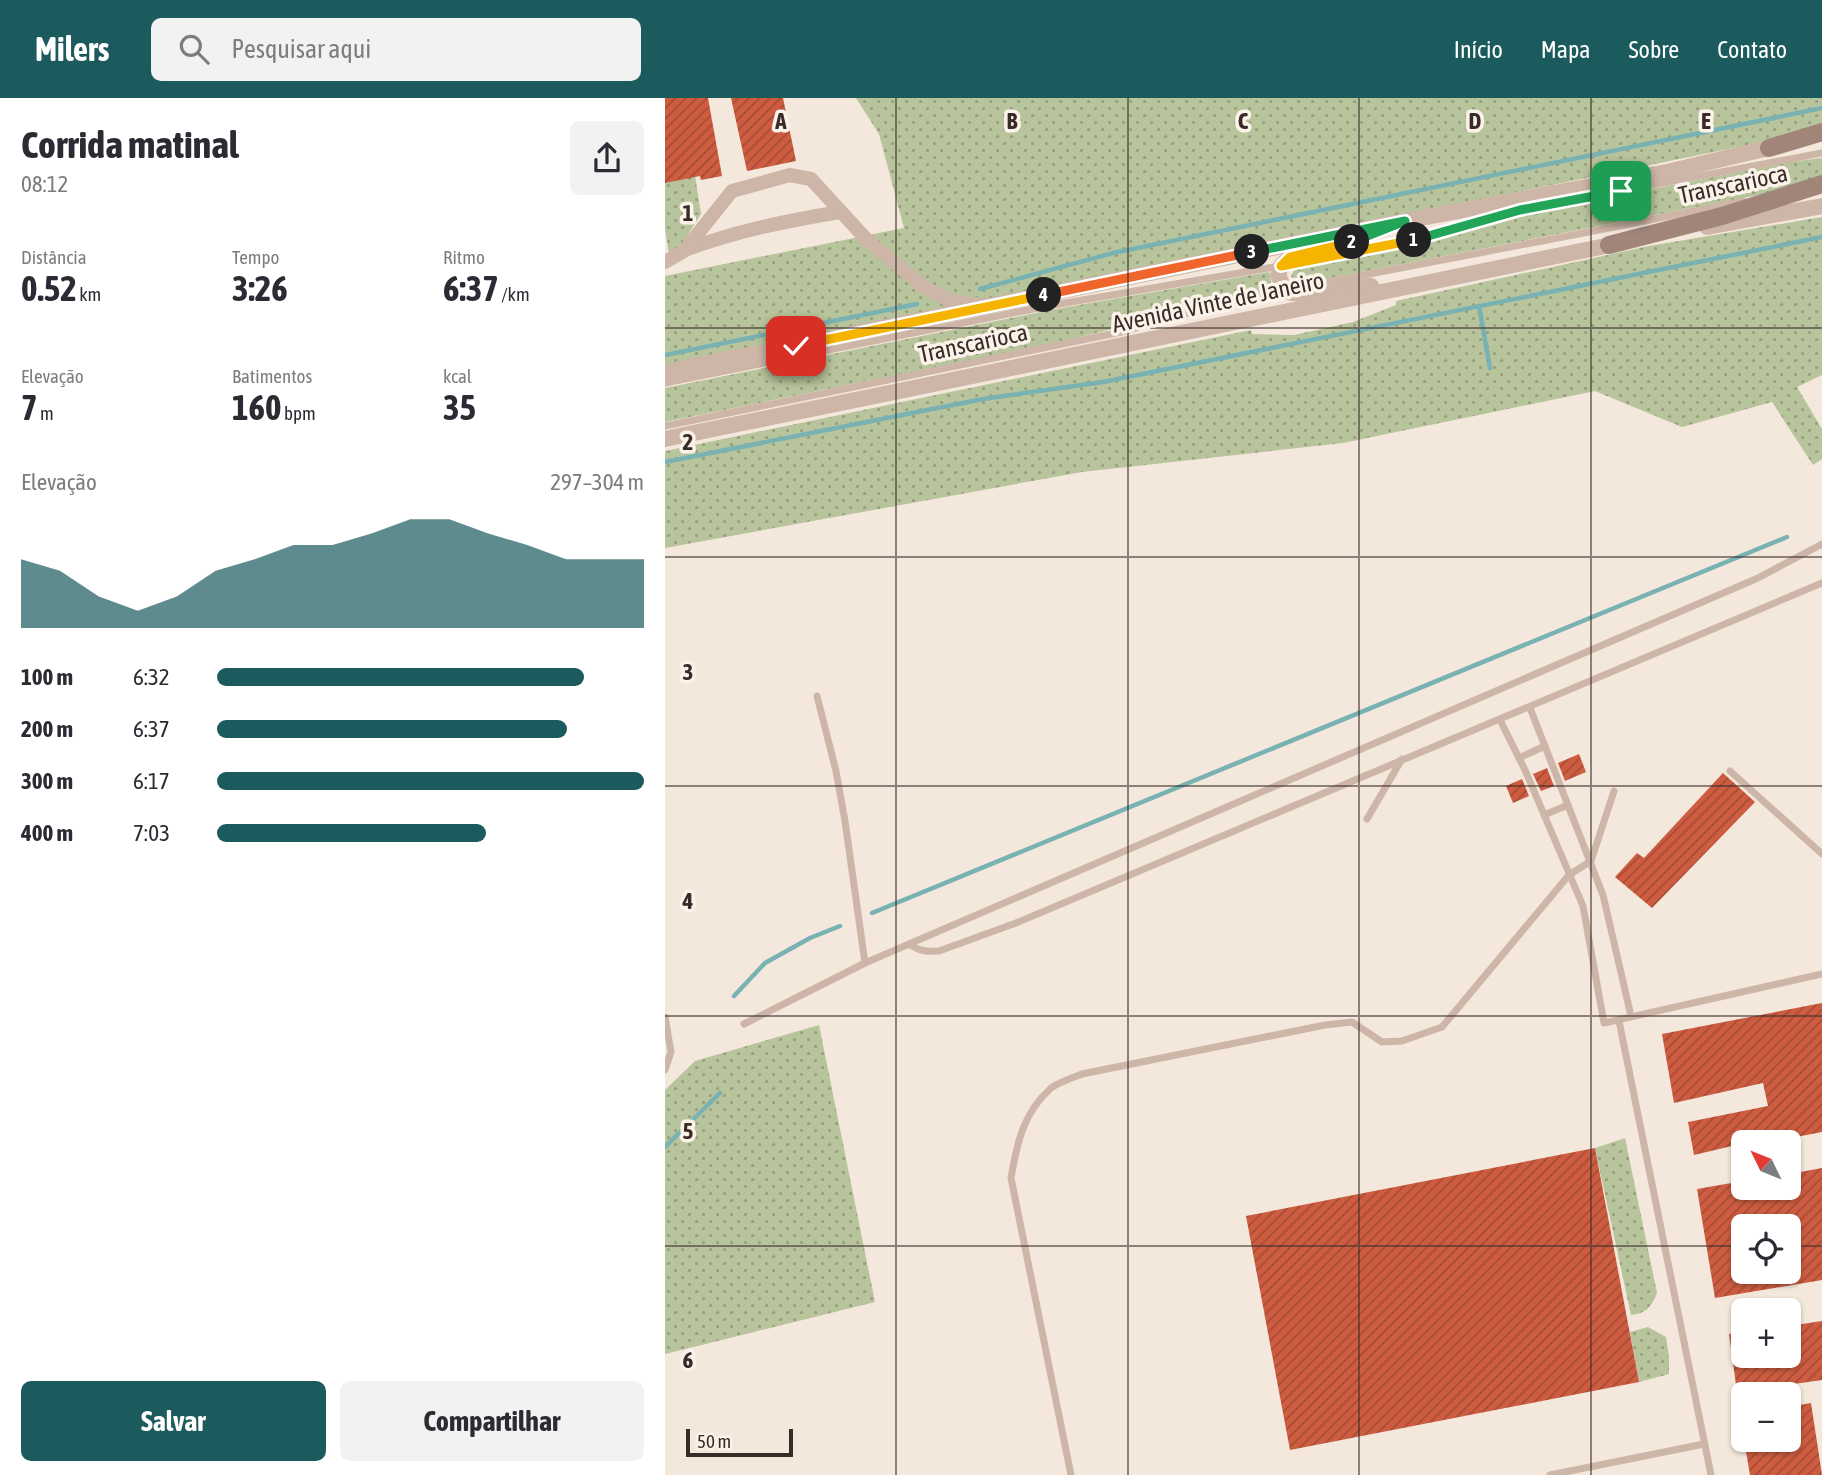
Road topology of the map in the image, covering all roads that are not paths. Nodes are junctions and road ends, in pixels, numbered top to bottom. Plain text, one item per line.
1 (1822, 132) edge
2 (1822, 137) edge
3 (1769, 148) junction
4 (1822, 153) edge
5 (1822, 184) edge
6 (1822, 206) edge
7 (840, 212) junction
8 (1405, 221) junction
9 (1609, 245) junction
10 (684, 251) junction
11 (665, 262) edge
12 (1281, 266) junction
13 (1418, 285) junction
14 (1285, 290) junction
15 (992, 306) junction
16 (665, 372) edge
17 (665, 383) edge
18 (665, 426) edge
19 (665, 439) edge
20 (1822, 544) edge
21 (1822, 583) edge
22 (817, 696) dead end
23 (1530, 708) junction
24 (1500, 720) junction
25 (1545, 746) junction
26 (1519, 758) junction
27 (1402, 759) junction
28 (1730, 771) dead end
29 (1614, 791) dead end
30 (1568, 805) junction
31 (1544, 815) junction
32 (1367, 819) dead end
33 (1822, 854) edge
34 (1591, 861) junction
35 (1569, 875) junction
36 (909, 944) junction
37 (865, 963) junction
38 (1822, 974) edge
39 (1631, 1016) junction
40 (665, 1017) edge
41 (1619, 1021) junction
42 (744, 1024) dead end
43 (665, 1070) edge
44 (1705, 1444) junction
45 (1070, 1475) edge
46 (1549, 1475) edge
47 (1710, 1475) edge

1 - 3 main road
2 - 3 street, Avenida Vinte de Janeiro
3 - 8 street, Avenida Vinte de Janeiro
4 - 12 lane, Transcarioca
5 - 9 main road
5 - 14 lane, Transcarioca
6 - 9 street, Avenida Vinte de Janeiro
7 - 10 street
7 - 10 street
7 - 15 street
8 - 12 street
8 - 15 street, Avenida Vinte de Janeiro
9 - 13 street, Avenida Vinte de Janeiro
10 - 11 street
12 - 14 street
12 - 17 lane, Transcarioca
13 - 14 street
13 - 19 street, Avenida Vinte de Janeiro
14 - 18 lane, Transcarioca
15 - 16 street, Avenida Vinte de Janeiro
20 - 36 lane
21 - 23 lane
22 - 37 lane
23 - 24 lane
23 - 25 lane
24 - 26 lane
24 - 27 lane
25 - 26 lane
25 - 30 lane
26 - 31 lane
27 - 32 lane
27 - 36 lane
28 - 33 lane
29 - 34 lane
30 - 31 lane
30 - 34 lane
31 - 35 lane
34 - 35 lane
34 - 39 lane
35 - 41 lane
35 - 45 lane
36 - 37 lane
37 - 42 lane
38 - 39 lane
39 - 41 lane
40 - 43 lane
41 - 44 lane
44 - 46 lane
44 - 47 lane

